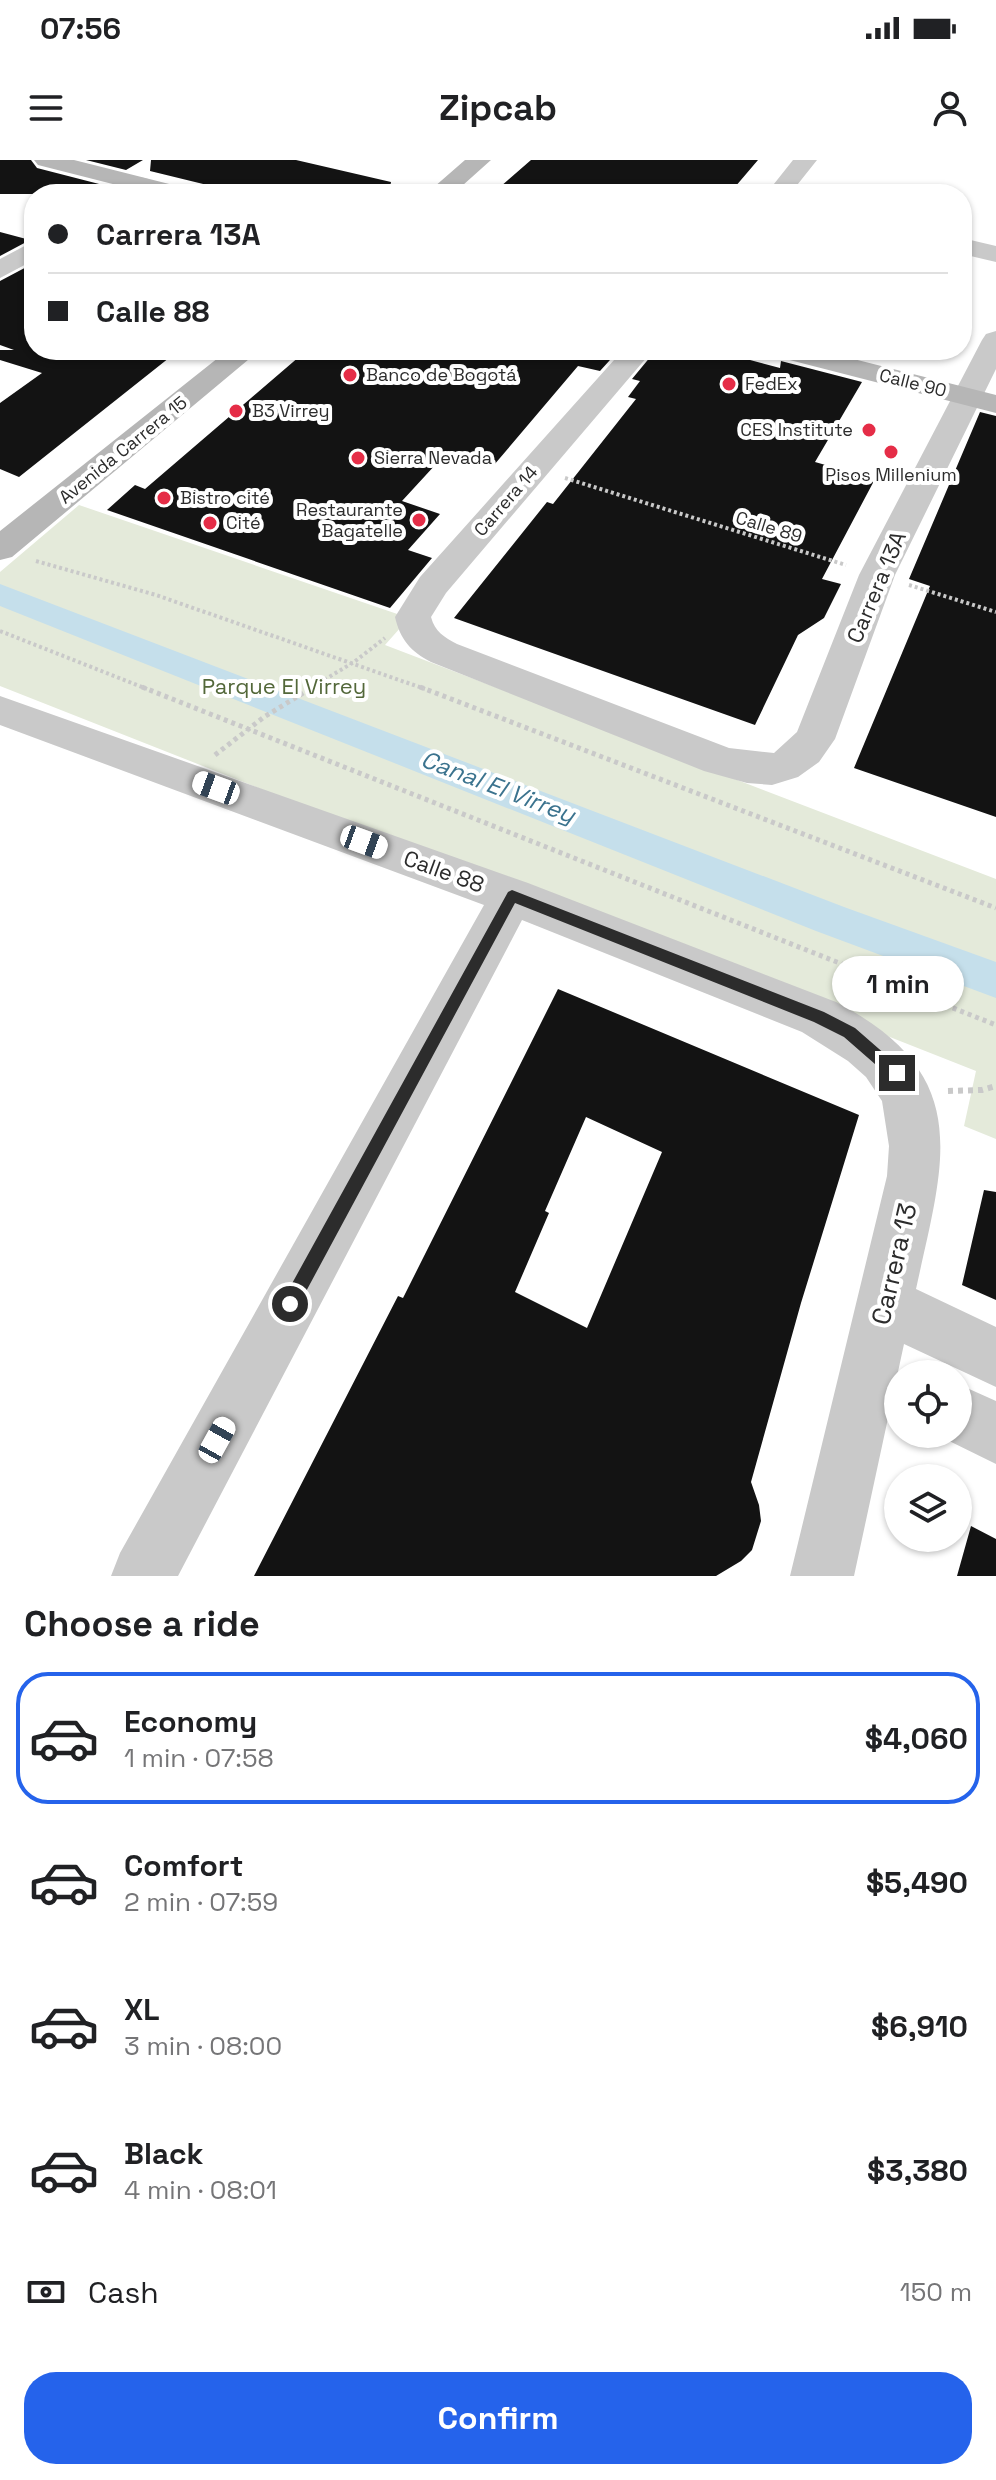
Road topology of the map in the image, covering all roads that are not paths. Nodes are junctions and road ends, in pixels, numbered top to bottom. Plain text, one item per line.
1 (46, 160) edge
2 (479, 160) edge
3 (805, 160) edge
4 (117, 184) edge
5 (450, 184) edge
6 (786, 184) edge
7 (972, 248) edge
8 (996, 254) edge
9 (24, 255) edge
10 (0, 270) edge
11 (996, 340) edge
12 (234, 360) edge
13 (630, 360) edge
14 (823, 360) edge
15 (981, 400) edge
16 (0, 549) edge
17 (444, 653) joint
18 (0, 710) edge
19 (512, 896) junction
20 (907, 1092) joint
21 (885, 1304) junction
22 (996, 1358) edge
23 (884, 1360) edge
24 (884, 1376) edge
25 (972, 1421) edge
26 (996, 1434) edge
27 (143, 1576) edge
28 (822, 1576) edge

1 - 4 main road
2 - 5 main road
3 - 6 street
7 - 8 street
9 - 10 street
11 - 15 street, Carrera 13A
12 - 16 main road, Avenida Carrera 15
13 - 17 street, Carrera 14
14 - 15 main road, Calle 90
15 - 17 street, Carrera 13A
18 - 19 street, Calle 88
19 - 20 street, Calle 88
19 - 27 street
20 - 21 street, Carrera 13
21 - 22 street
21 - 23 street, Carrera 13
24 - 28 street, Carrera 13
25 - 26 street

